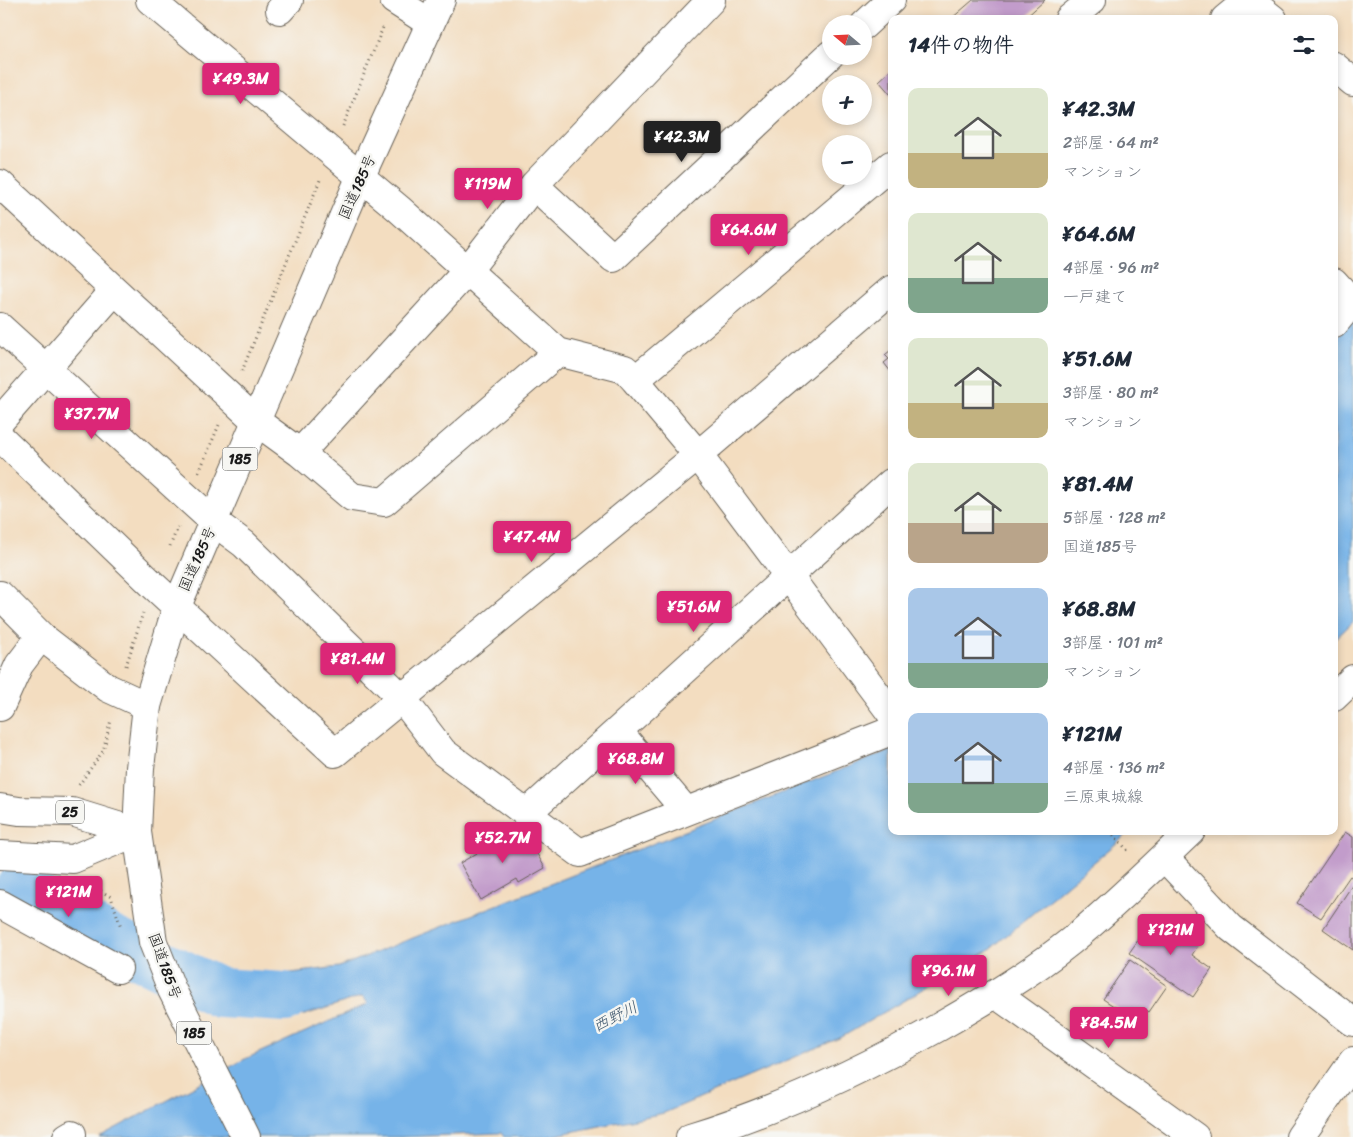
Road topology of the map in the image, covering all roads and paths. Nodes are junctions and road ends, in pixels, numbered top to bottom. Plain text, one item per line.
1 (394, 0) edge
2 (711, 0) edge
3 (891, 0) edge
4 (1092, 0) edge
5 (1249, 0) edge
6 (168, 6) edge
7 (435, 12) edge
8 (1074, 15) edge
9 (1230, 15) edge
10 (1268, 15) edge
11 (872, 18) edge
12 (822, 62) edge
13 (888, 168) edge
14 (360, 178) junction
15 (0, 184) edge
16 (534, 185) junction
17 (468, 270) junction
18 (1338, 286) edge
19 (114, 292) junction
20 (888, 293) edge
21 (1352, 302) edge
22 (1338, 319) edge
23 (0, 327) edge
24 (558, 352) junction
25 (45, 369) junction
26 (635, 380) junction
27 (0, 421) edge
28 (256, 421) junction
29 (0, 437) edge
30 (300, 453) junction
31 (698, 455) junction
32 (888, 486) edge
33 (214, 521) junction
34 (789, 576) junction
35 (0, 595) edge
36 (177, 606) junction
37 (41, 636) junction
38 (1353, 679) edge
39 (1338, 693) edge
40 (401, 697) junction
41 (147, 706) junction
42 (0, 707) edge
43 (888, 708) edge
44 (618, 731) junction
45 (888, 732) edge
46 (0, 808) edge
47 (686, 811) junction
48 (526, 814) junction
49 (137, 832) junction
50 (1114, 835) edge
51 (1187, 835) edge
52 (1119, 841) dead end
53 (0, 855) edge
54 (1164, 856) junction
55 (73, 859) junction
56 (0, 904) edge
57 (118, 920) dead end
58 (118, 969) dead end
59 (997, 994) junction
60 (1353, 1022) edge
61 (1353, 1061) edge
62 (246, 1137) edge
63 (690, 1137) edge
64 (1195, 1137) edge
65 (1300, 1137) edge

1 - 7 main road
2 - 16 main road
3 - 11 main road
4 - 8 main road
5 - 9 main road
5 - 10 main road
6 - 14 main road
7 - 14 main road, 国道185号 / 185
12 - 16 main road
13 - 26 main road
14 - 17 main road
14 - 28 main road, 国道185号 / 185
15 - 19 main road
16 - 17 main road
17 - 24 main road
17 - 30 main road
18 - 21 main road
19 - 25 main road
19 - 28 main road
20 - 31 main road
21 - 22 main road
23 - 25 main road
24 - 26 main road
24 - 30 main road
25 - 27 main road
25 - 33 main road
26 - 31 main road
28 - 30 main road
28 - 33 main road, 国道185号 / 185
29 - 36 main road
31 - 34 main road
31 - 40 main road
32 - 34 main road
33 - 36 main road, 国道185号 / 185
33 - 40 main road
34 - 43 main road
34 - 44 main road
35 - 37 main road
36 - 40 main road
36 - 41 main road, 国道185号 / 185
37 - 41 main road
37 - 42 main road
38 - 39 main road
40 - 48 main road
41 - 49 main road, 国道185号 / 185
44 - 47 main road
44 - 48 main road
45 - 47 main road
46 - 49 main road, 25
47 - 48 main road
49 - 55 main road
49 - 62 main road, 国道185号 / 185
50 - 52 path
51 - 54 main road
53 - 55 main road
54 - 59 main road
54 - 60 main road
55 - 57 path
56 - 58 main road
59 - 63 main road
59 - 64 main road
61 - 65 main road

